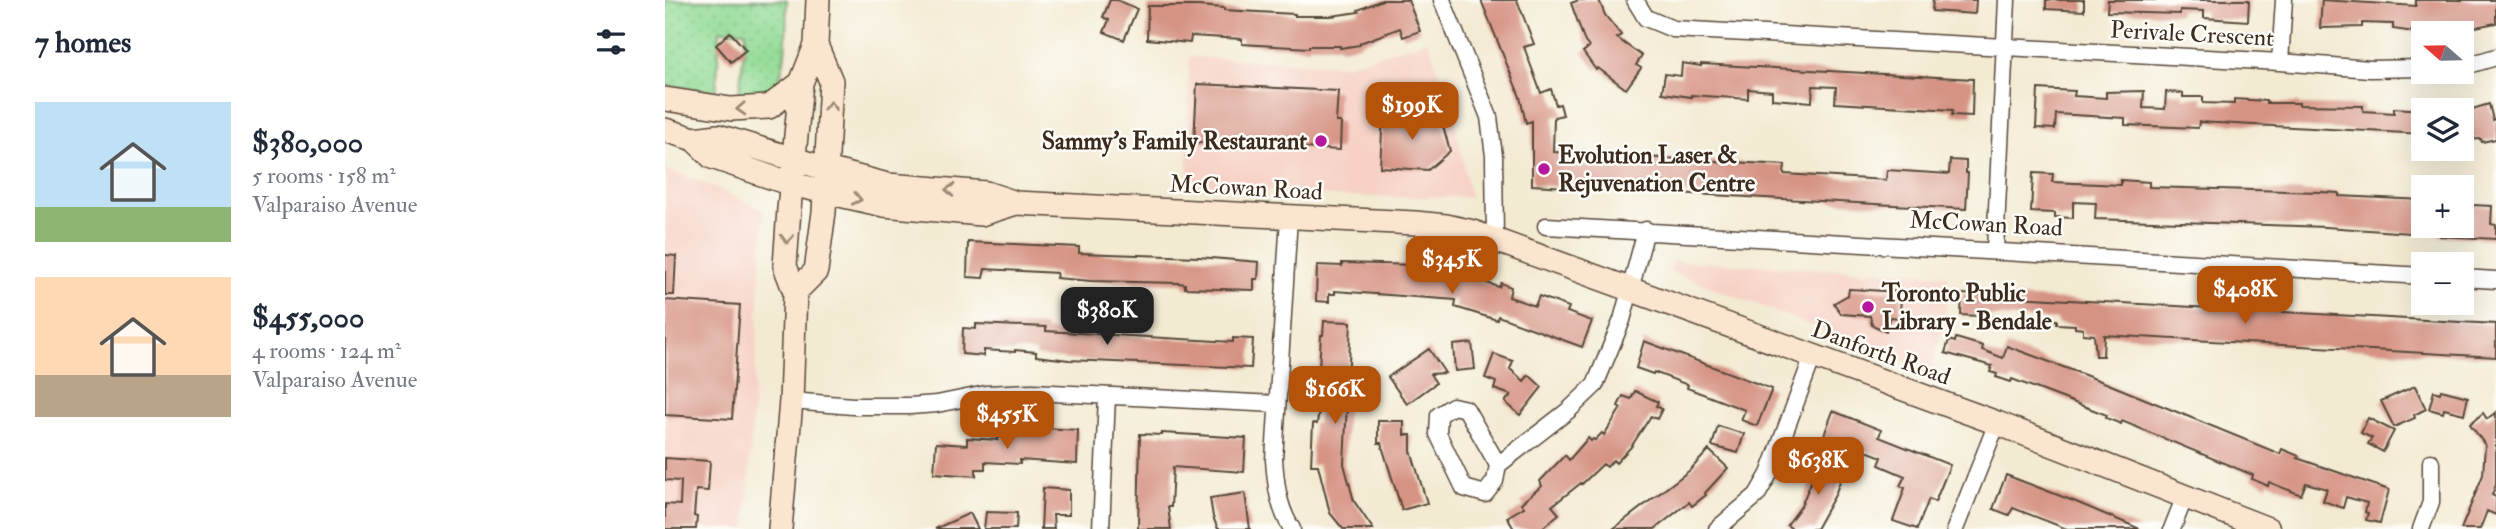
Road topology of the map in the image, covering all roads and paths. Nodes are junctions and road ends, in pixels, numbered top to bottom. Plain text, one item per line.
1 (818, 0) edge
2 (1442, 0) edge
3 (1635, 0) edge
4 (2007, 0) edge
5 (2284, 0) edge
6 (816, 45) junction
7 (2004, 47) junction
8 (2496, 57) edge
9 (2280, 62) junction
10 (2475, 63) edge
11 (2411, 68) edge
12 (801, 83) junction
13 (665, 99) edge
14 (665, 130) edge
15 (694, 139) junction
16 (793, 159) junction
17 (827, 169) junction
18 (791, 184) junction
19 (825, 192) junction
20 (1016, 203) junction
21 (1289, 216) junction
22 (1546, 226) dead end
23 (1646, 230) junction
24 (1473, 232) joint
25 (1495, 239) junction
26 (1995, 250) junction
27 (2411, 275) edge
28 (2474, 279) edge
29 (2496, 280) edge
30 (1632, 288) junction
31 (795, 292) junction
32 (1813, 356) junction
33 (1107, 397) junction
34 (791, 401) junction
35 (1276, 404) junction
36 (1997, 423) junction
37 (2431, 462) dead end
38 (1498, 465) junction
39 (2185, 496) junction
40 (780, 529) edge
41 (1101, 529) edge
42 (1292, 529) edge
43 (1717, 529) edge
44 (1955, 529) edge
45 (2172, 529) edge
46 (2268, 529) edge
47 (2421, 529) edge

1 - 6 main road
2 - 25 street
3 - 7 street, Perivale Crescent
4 - 7 street
5 - 9 street
6 - 12 main road
17 -> 6 main road
7 - 9 street, Perivale Crescent
7 - 26 street
8 - 10 street
9 - 11 street, Perivale Crescent
12 -> 13 main road
12 - 16 main road
14 - 15 main road, McCowan Road
15 - 16 main road, McCowan Road
15 - 18 main road, McCowan Road
16 - 17 main road, McCowan Road
16 - 18 main road
17 - 19 main road
20 -> 17 main road, McCowan Road
18 - 19 main road, McCowan Road
18 -> 31 main road
19 -> 20 main road, McCowan Road
19 - 31 main road
20 - 21 main road, McCowan Road
21 - 24 main road, McCowan Road
21 - 35 street
22 - 23 street, McCowan Road
23 - 26 street, McCowan Road
23 - 30 street
24 - 25 main road, Danforth Road
25 - 30 main road, Danforth Road
26 - 27 street, McCowan Road
28 - 29 street
30 - 32 main road, Danforth Road
30 - 38 street
31 - 34 main road
32 - 36 main road, Danforth Road
32 - 43 street
33 - 34 street
33 - 35 street
33 - 41 street
34 - 40 main road
35 - 42 street
36 - 39 main road, Danforth Road
36 - 44 street
37 - 47 street
38 - 38 street
39 - 45 street
39 - 46 main road, Danforth Road

